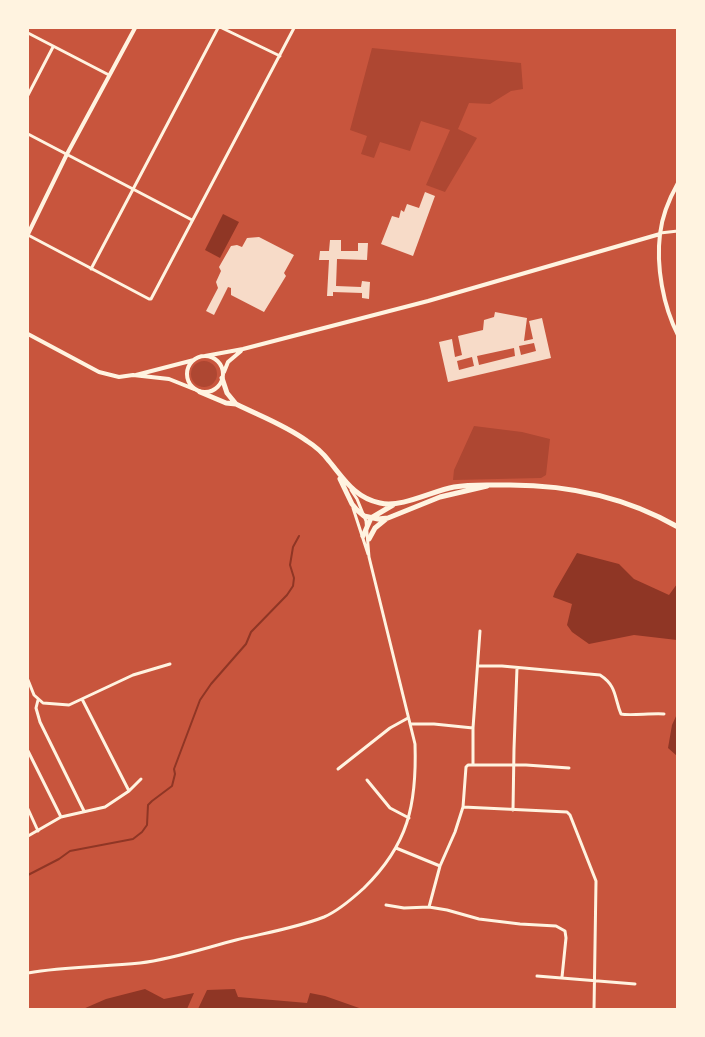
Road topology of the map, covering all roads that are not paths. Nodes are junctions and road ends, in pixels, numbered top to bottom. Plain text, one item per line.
1 (135, 28) edge
2 (220, 28) edge
3 (294, 28) edge
4 (28, 33) edge
5 (53, 47) junction
6 (280, 56) junction
7 (109, 75) junction
8 (28, 95) edge
9 (28, 134) edge
10 (67, 154) junction
11 (678, 183) edge
12 (134, 190) junction
13 (192, 220) junction
14 (678, 231) edge
15 (28, 234) edge
16 (660, 234) junction
17 (91, 269) junction
18 (28, 334) edge
19 (678, 335) edge
20 (243, 349) junction
21 (205, 356) junction
22 (194, 360) junction
23 (134, 375) junction
24 (223, 376) junction
25 (194, 389) junction
26 (200, 392) junction
27 (236, 404) junction
28 (336, 472) junction
29 (497, 484) junction
30 (350, 487) junction
31 (352, 504) junction
32 (396, 504) junction
33 (364, 516) junction
34 (371, 518) junction
35 (388, 518) junction
36 (367, 527) junction
37 (678, 527) edge
38 (362, 536) junction
39 (368, 539) junction
40 (369, 557) junction
41 (480, 631) dead end
42 (170, 664) dead end
43 (478, 666) junction
44 (517, 668) junction
45 (28, 680) edge
46 (82, 699) junction
47 (38, 700) junction
48 (664, 714) dead end
49 (408, 718) junction
50 (410, 724) junction
51 (473, 728) junction
52 (28, 752) edge
53 (473, 765) junction
54 (514, 766) junction
55 (569, 768) dead end
56 (338, 769) dead end
57 (141, 778) dead end
58 (367, 780) dead end
59 (129, 791) junction
60 (463, 807) junction
61 (28, 809) edge
62 (513, 810) junction
63 (84, 811) junction
64 (61, 817) junction
65 (409, 818) junction
66 (38, 830) junction
67 (28, 836) edge
68 (396, 848) junction
69 (440, 866) junction
70 (386, 905) dead end
71 (429, 907) junction
72 (28, 973) edge
73 (536, 976) dead end
74 (562, 977) junction
75 (595, 981) junction
76 (635, 984) dead end
77 (594, 1010) edge

1 - 7 street
2 - 6 street
2 - 12 street
3 - 6 street
4 - 5 street
5 - 7 street
5 - 8 street
6 - 13 street
7 - 10 street
9 - 10 street
10 - 12 street
10 - 15 street
11 - 16 street
12 - 13 street
12 - 17 street
13 - 17 street
14 - 16 street
15 - 17 street
16 - 19 street
16 - 20 street
18 - 23 street
20 - 21 street
20 - 24 street
21 - 22 street
21 - 24 street
22 - 23 street
22 - 25 street
23 - 25 street
24 - 26 street
24 - 27 main road
25 - 26 street
26 - 27 main road
27 - 28 main road
28 - 30 main road
28 - 31 main road
29 - 32 main road
29 - 35 main road
29 - 37 main road
30 - 32 main road
30 - 33 street
31 - 33 main road
31 - 38 street
32 - 34 main road
33 - 34 main road
33 - 36 street
34 - 35 main road
34 - 36 main road
35 - 39 main road
36 - 38 main road
36 - 39 street
38 - 40 street
39 - 40 street
40 - 49 street
41 - 43 street
42 - 46 street
43 - 44 street
43 - 51 street
44 - 48 street
44 - 54 street
45 - 47 street
46 - 47 street
46 - 59 street
47 - 63 street
49 - 50 street
49 - 56 street
50 - 51 street
50 - 65 street
51 - 53 street
52 - 64 street
53 - 54 street
53 - 60 street
54 - 55 street
54 - 62 street
57 - 59 street
58 - 65 street
59 - 63 street
60 - 62 street
60 - 69 street
61 - 66 street
62 - 75 street
63 - 64 street
64 - 66 street
65 - 68 street
66 - 67 street
68 - 69 street
68 - 72 street
69 - 71 street
70 - 71 street
71 - 74 street
73 - 74 street
74 - 75 street
75 - 76 street
75 - 77 street

